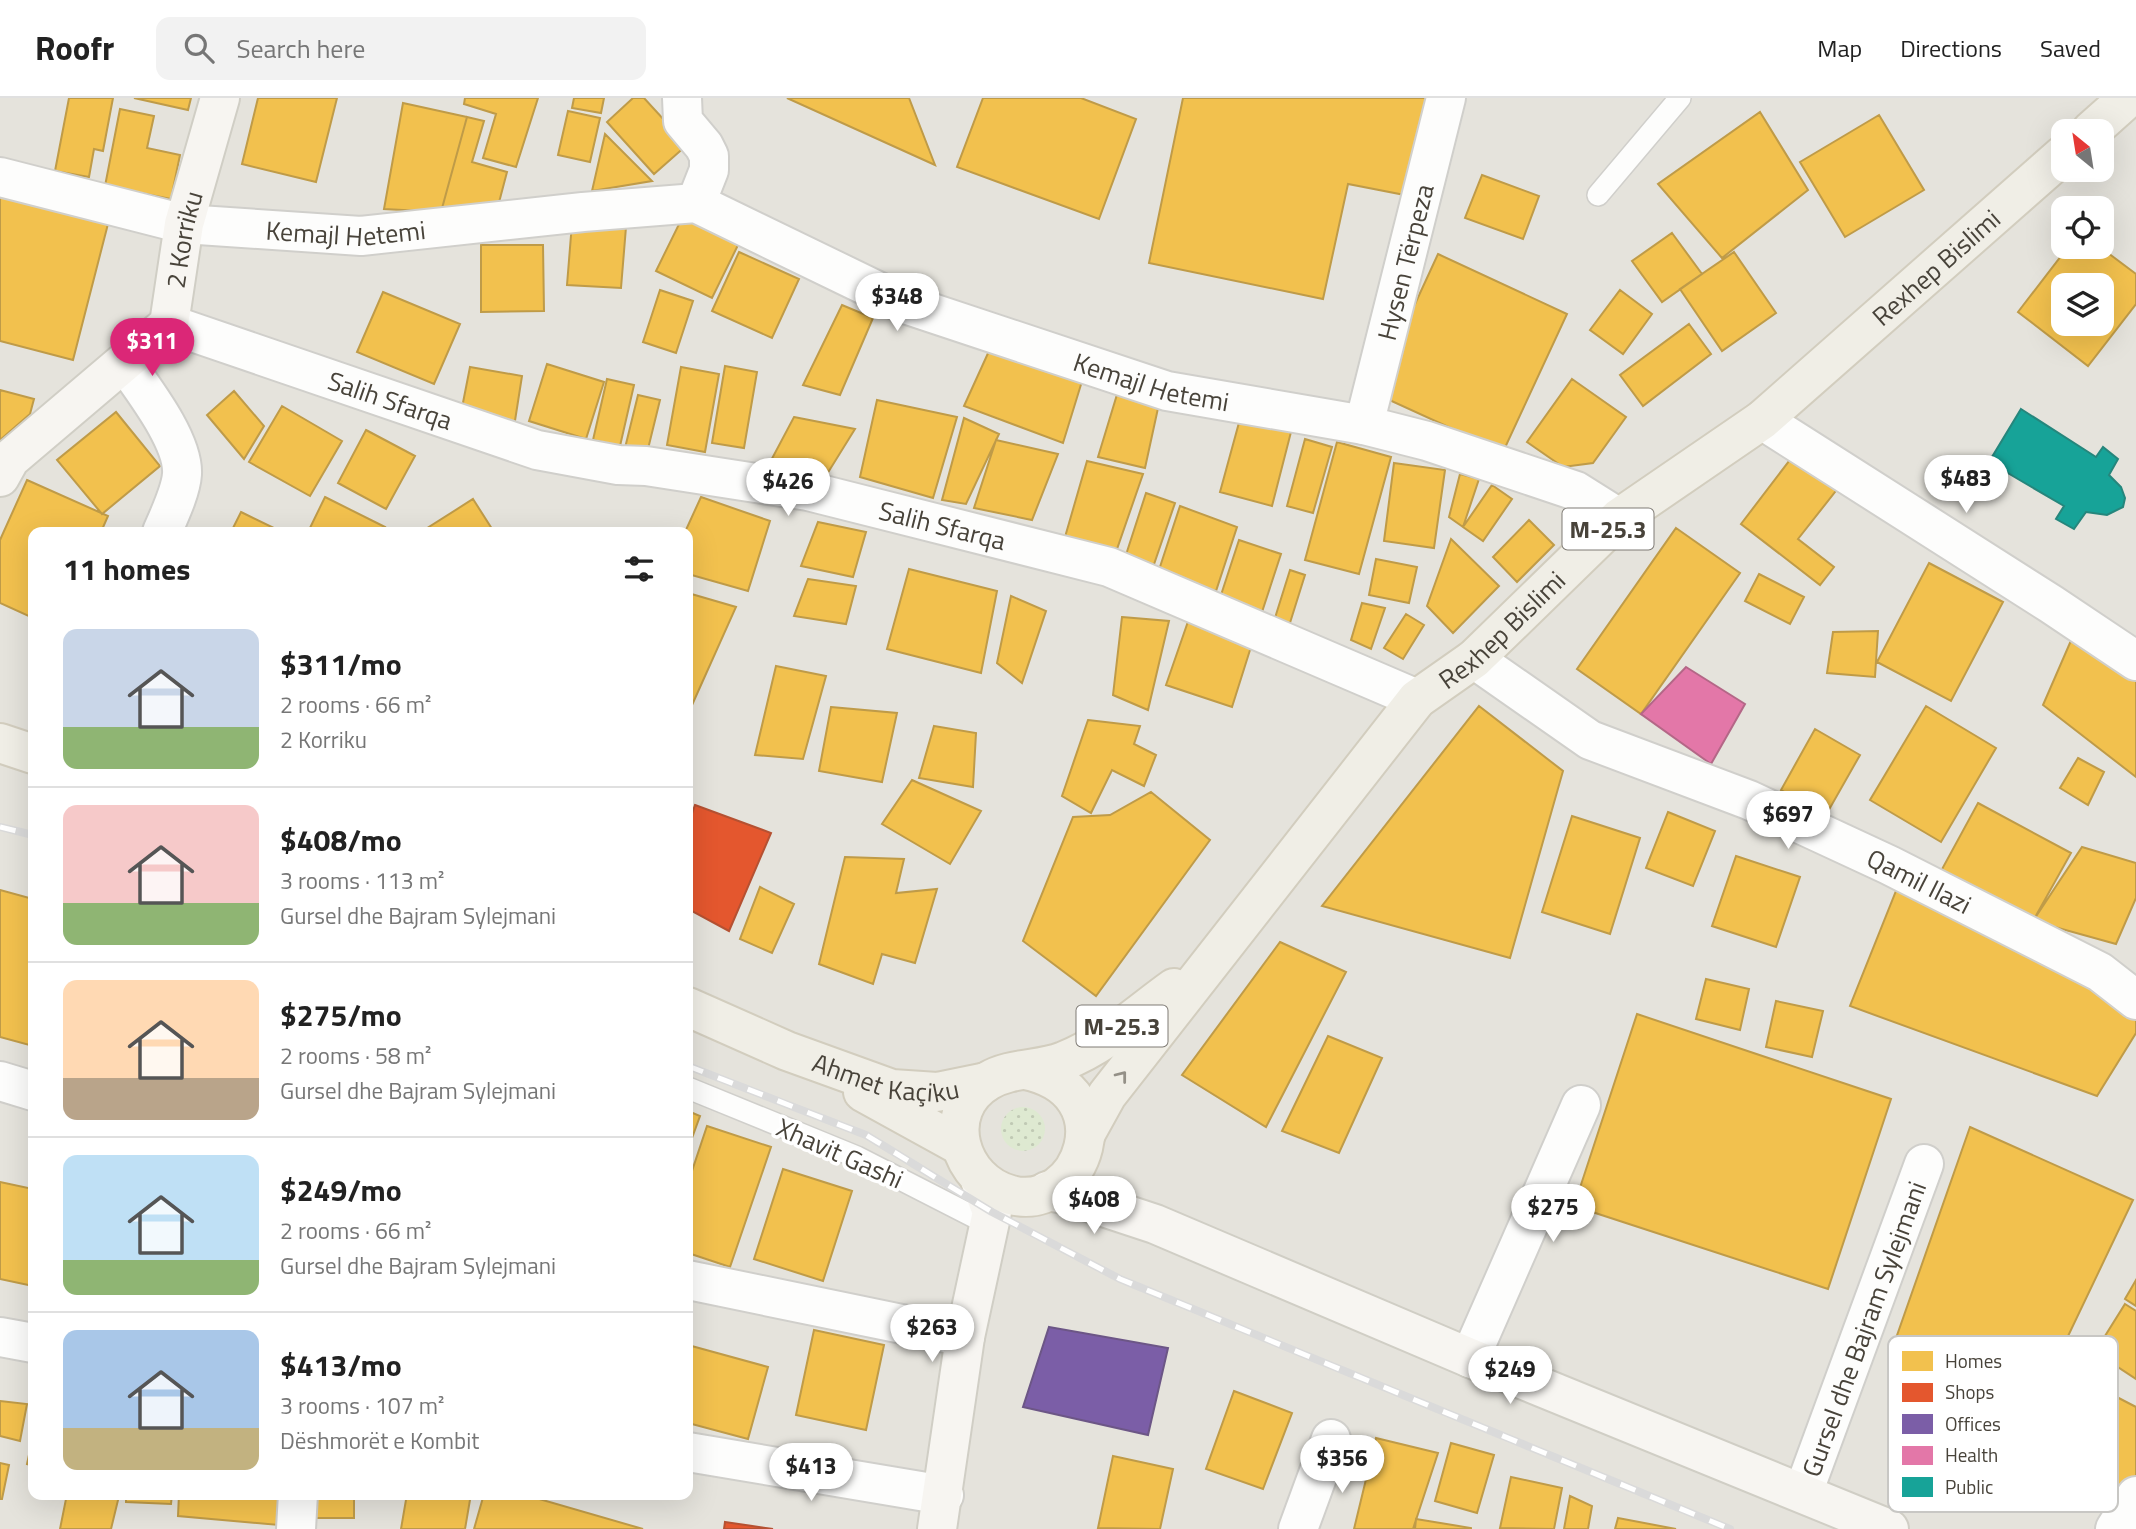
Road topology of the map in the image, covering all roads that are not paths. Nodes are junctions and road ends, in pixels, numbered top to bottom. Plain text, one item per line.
1 (220, 98) edge
2 (682, 98) edge
3 (1446, 98) edge
4 (1681, 98) edge
5 (2128, 98) edge
6 (2104, 119) edge
7 (2051, 166) edge
8 (0, 177) edge
9 (1598, 195) dead end
10 (696, 204) junction
11 (184, 224) junction
12 (169, 324) junction
13 (125, 363) junction
14 (1762, 421) junction
15 (1364, 425) junction
16 (0, 477) edge
17 (1619, 518) junction
18 (164, 527) edge
19 (1474, 659) junction
20 (2136, 661) edge
21 (1417, 699) junction
22 (0, 743) edge
23 (28, 752) edge
24 (1211, 961) junction
25 (2136, 1000) edge
26 (693, 1009) edge
27 (787, 1051) junction
28 (1025, 1070) junction
29 (0, 1081) edge
30 (986, 1082) junction
31 (28, 1089) edge
32 (693, 1090) edge
33 (1581, 1105) dead end
34 (1085, 1141) junction
35 (961, 1146) junction
36 (1924, 1164) dead end
37 (1041, 1194) junction
38 (987, 1206) junction
39 (1155, 1224) junction
40 (693, 1281) edge
41 (0, 1337) edge
42 (965, 1337) junction
43 (28, 1342) edge
44 (1470, 1358) junction
45 (1331, 1439) dead end
46 (693, 1453) edge
47 (1803, 1493) junction
48 (2136, 1496) edge
49 (298, 1500) edge
50 (941, 1512) edge
51 (296, 1529) edge
52 (1298, 1529) edge
53 (1889, 1529) edge
54 (2115, 1529) edge

1 - 11 street, 2 Korriku
2 - 10 street
3 - 15 street, Hysen Tërpeza
4 - 9 lane
5 - 6 main road
7 - 14 main road, Rexhep Bislimi / M-25.3
8 - 11 street, Kemajl Hetemi
10 - 11 street, Kemajl Hetemi
10 - 15 street, Kemajl Hetemi
11 - 12 street, 2 Korriku
12 - 13 street, 2 Korriku
12 - 21 street, Salih Sfarqa
13 - 16 street, 2 Korriku
13 - 18 street
14 - 17 main road, Rexhep Bislimi / M-25.3
14 - 20 street
15 - 17 street, Kemajl Hetemi
17 - 19 main road, Rexhep Bislimi / M-25.3
19 - 21 main road, Rexhep Bislimi / M-25.3
19 - 25 street, Qamil Ilazi
21 - 24 main road, Rexhep Bislimi / M-25.3
22 - 23 main road
24 - 28 main road, Rexhep Bislimi / M-25.3
34 -> 24 main road, Rexhep Bislimi / M-25.3
26 - 27 main road, Ahmet Kaçiku
27 - 30 main road, Ahmet Kaçiku
27 - 35 main road, Ahmet Kaçiku
28 - 30 main road
28 - 34 main road
29 - 31 street
30 - 35 main road
32 - 38 lane, Xhavit Gashi
33 - 44 street
34 - 37 main road
34 - 39 street, Gursel dhe Bajram Sylejmani
35 - 38 main road
36 - 47 street, Gursel dhe Bajram Sylejmani
37 - 38 main road
37 - 39 street, Gursel dhe Bajram Sylejmani
38 - 42 street
39 - 44 street, Gursel dhe Bajram Sylejmani
40 - 42 street
41 - 43 street
42 - 50 street
44 - 47 street, Gursel dhe Bajram Sylejmani
45 - 52 street
46 - 50 street
47 - 53 street, Gursel dhe Bajram Sylejmani
48 - 54 street
49 - 51 street

